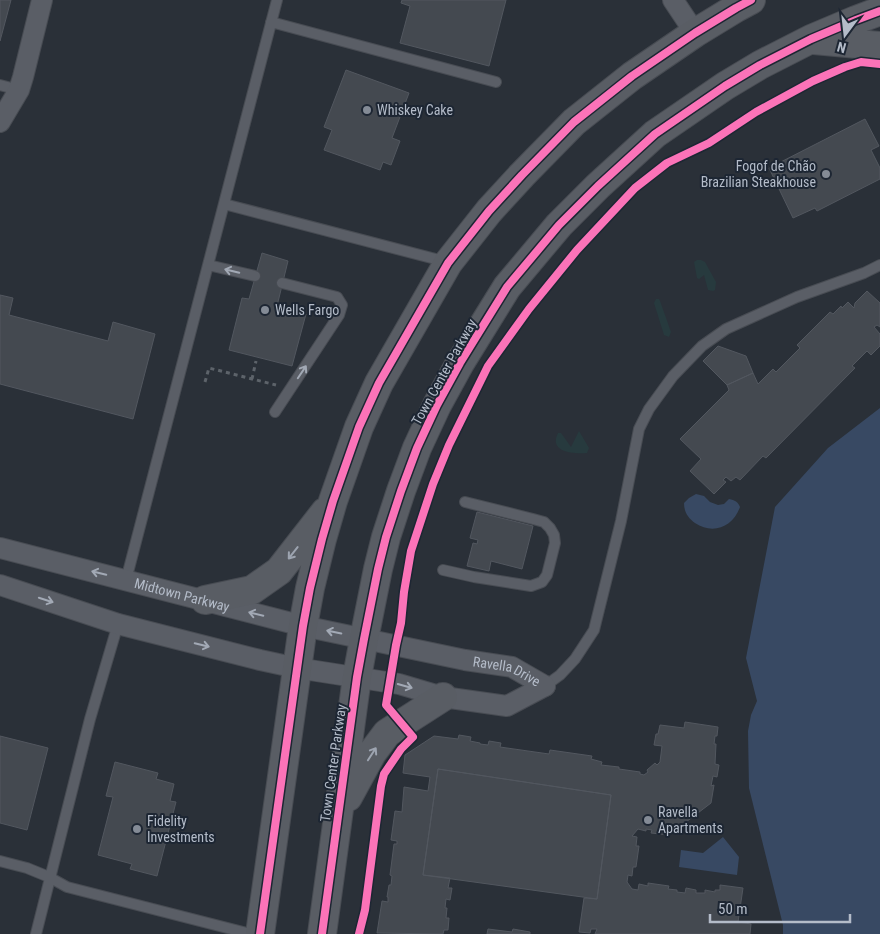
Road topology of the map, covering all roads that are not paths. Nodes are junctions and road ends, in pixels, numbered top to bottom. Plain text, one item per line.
1 (42, 0) edge
2 (277, 0) edge
3 (673, 0) edge
4 (751, 0) edge
5 (880, 11) edge
6 (271, 22) junction
7 (695, 33) junction
8 (810, 40) junction
9 (880, 46) edge
10 (496, 82) dead end
11 (9, 87) edge
12 (0, 122) edge
13 (224, 204) junction
14 (448, 263) junction
15 (208, 264) junction
16 (880, 265) edge
17 (255, 276) dead end
18 (282, 283) dead end
19 (275, 412) dead end
20 (333, 501) junction
21 (466, 502) dead end
22 (0, 548) edge
23 (444, 570) dead end
24 (126, 580) junction
25 (0, 585) edge
26 (205, 600) junction
27 (118, 624) junction
28 (303, 626) junction
29 (364, 639) junction
30 (297, 668) junction
31 (357, 677) junction
32 (545, 686) junction
33 (443, 697) junction
34 (340, 812) junction
35 (0, 860) edge
36 (49, 877) junction
37 (36, 934) edge
38 (251, 934) edge
39 (260, 934) edge
40 (322, 934) edge

1 - 11 street
2 - 6 lane
3 - 7 street
4 - 7 main road
5 - 8 main road, Town Center Parkway
6 - 10 lane
6 - 13 lane
7 - 14 main road
8 - 9 main road
8 - 29 main road, Town Center Parkway
11 - 12 street
13 - 14 lane
13 - 15 lane
14 - 20 main road
17 -> 15 lane
15 - 24 lane
16 - 32 lane
19 -> 18 lane
20 -> 26 main road
20 - 28 main road
21 - 23 lane
24 -> 22 street, Midtown Parkway
24 - 26 street, Midtown Parkway
25 -> 27 street
28 -> 26 street, Midtown Parkway
27 -> 30 street
27 - 36 lane
29 -> 28 street, Midtown Parkway
28 - 30 main road
29 - 31 main road, Town Center Parkway
29 - 32 street, Ravella Drive
30 - 31 street
30 - 39 main road
31 -> 33 street, Ravella Drive
31 - 34 main road, Town Center Parkway
32 - 33 street, Ravella Drive
34 -> 33 main road
34 - 40 main road, Town Center Parkway
35 - 36 lane
36 - 37 lane
36 - 38 lane

